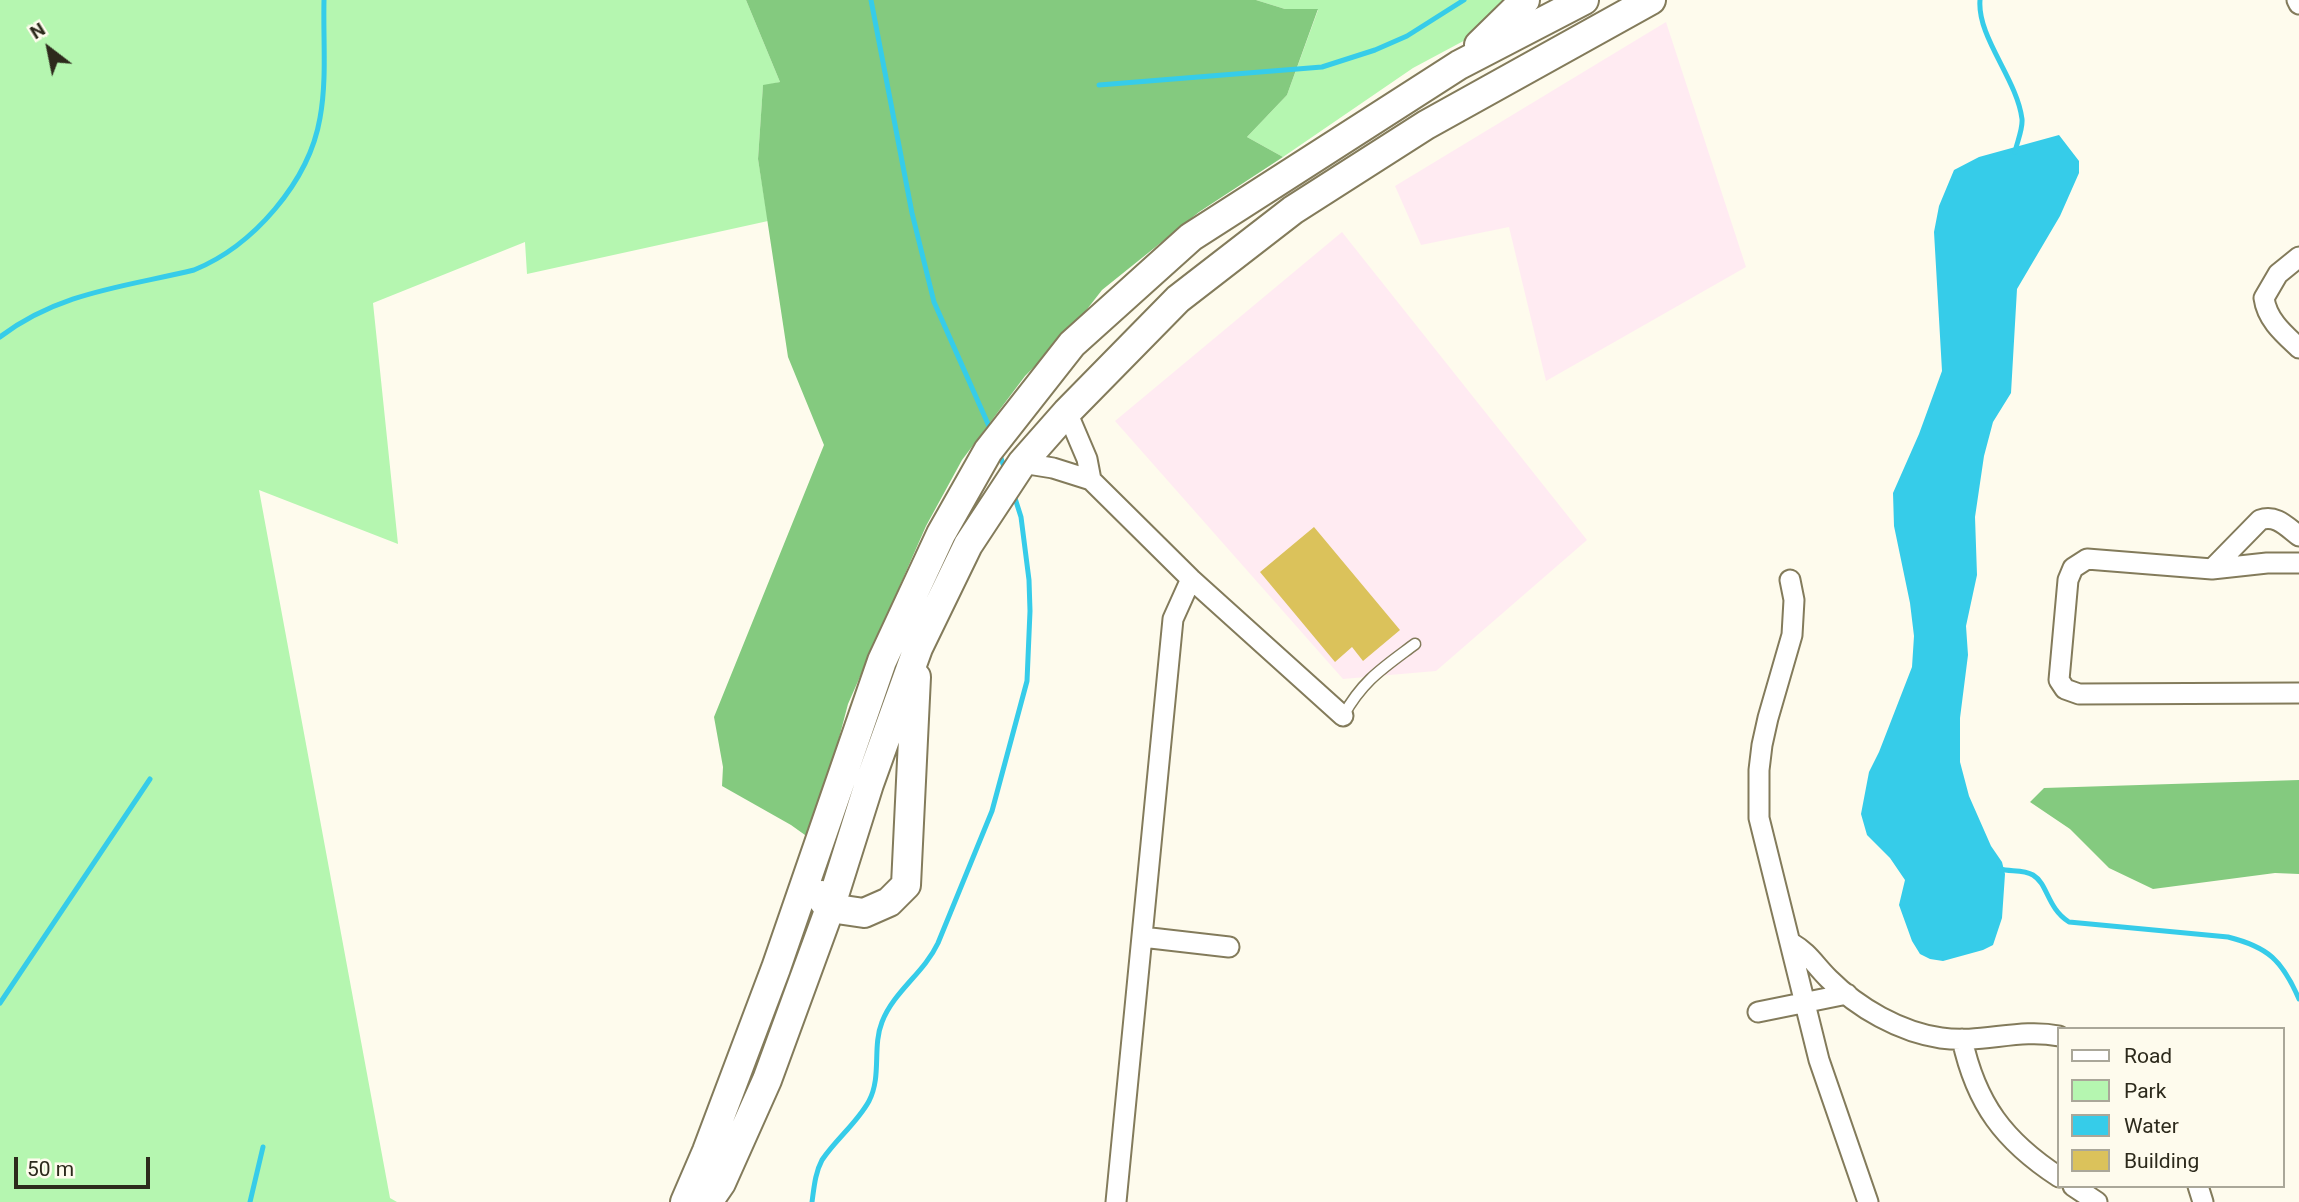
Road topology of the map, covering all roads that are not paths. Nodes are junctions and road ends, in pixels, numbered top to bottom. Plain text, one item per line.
1 (1524, 0) edge
2 (1584, 0) edge
3 (1644, 0) edge
4 (1651, 0) edge
5 (1600, 28) junction
6 (1459, 65) junction
7 (2299, 257) edge
8 (2299, 348) edge
9 (1067, 412) junction
10 (1022, 463) junction
11 (1091, 480) junction
12 (2299, 536) edge
13 (2299, 563) edge
14 (2212, 569) junction
15 (1191, 579) junction
16 (1790, 580) dead end
17 (1415, 644) dead end
18 (918, 648) junction
19 (2299, 693) edge
20 (1343, 716) joint
21 (843, 775) junction
22 (830, 908) junction
23 (1142, 937) junction
24 (1790, 943) junction
25 (1228, 947) dead end
26 (1847, 994) junction
27 (1804, 1003) junction
28 (1758, 1013) dead end
29 (2058, 1035) edge
30 (1962, 1040) junction
31 (2058, 1176) edge
32 (2076, 1188) edge
33 (1872, 1201) edge
34 (685, 1202) edge
35 (708, 1202) edge
36 (1116, 1202) edge
37 (2097, 1202) edge

1 - 6 main road
2 - 6 main road
3 - 5 main road
4 - 5 main road
5 - 9 main road
6 - 21 main road
7 - 8 street
9 - 10 main road
9 - 11 street
10 - 11 street
10 - 18 main road
11 - 15 street
12 - 14 street
13 - 14 street
14 - 19 street
15 - 20 street
15 - 23 street
16 - 24 street
17 - 20 lane
18 - 22 main road
18 - 22 main road
21 - 22 main road
21 - 34 main road
22 - 35 main road
23 - 25 street
23 - 36 street
24 - 26 street
24 - 27 street
26 - 27 street
26 - 30 street
27 - 28 street
27 - 33 street
29 - 30 street
30 - 31 street
32 - 37 street

